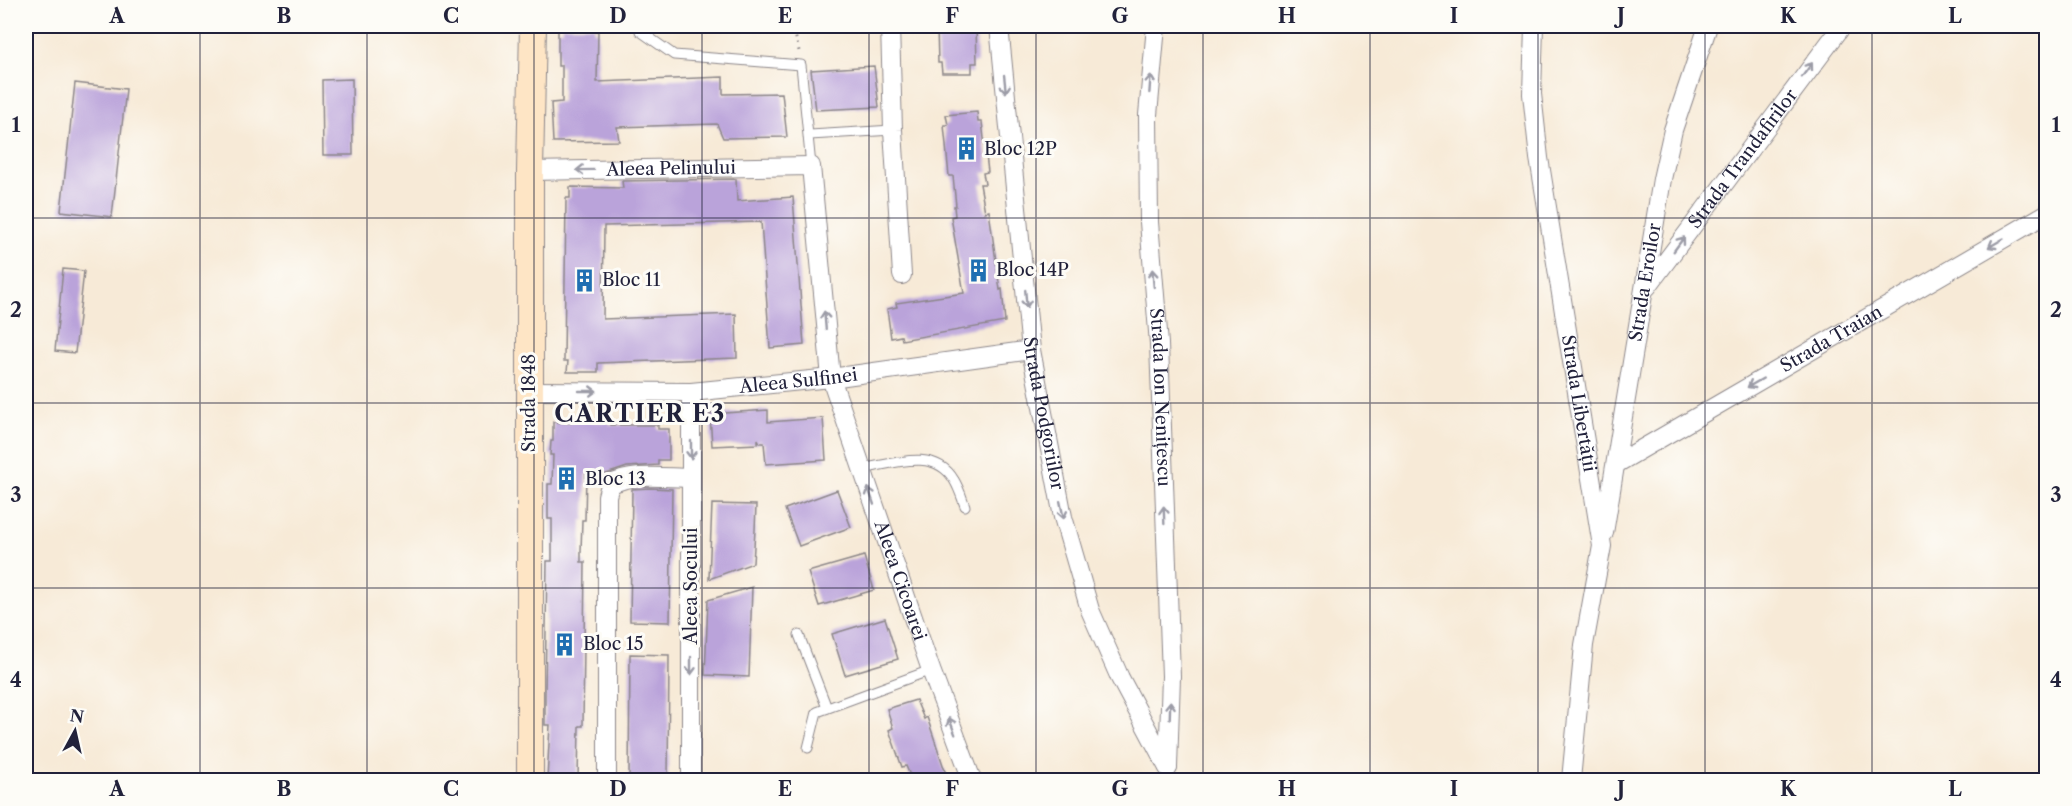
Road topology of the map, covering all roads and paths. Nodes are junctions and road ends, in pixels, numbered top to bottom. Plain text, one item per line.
1 (534, 26) edge
2 (793, 26) edge
3 (890, 26) edge
4 (999, 26) edge
5 (1156, 26) edge
6 (1534, 26) edge
7 (1708, 26) edge
8 (1833, 28) edge
9 (640, 31) dead end
10 (801, 64) junction
11 (894, 130) junction
12 (810, 135) junction
13 (811, 166) junction
14 (530, 171) junction
15 (2046, 214) edge
16 (902, 275) dead end
17 (1644, 291) junction
18 (1031, 350) junction
19 (831, 378) junction
20 (529, 391) junction
21 (691, 392) junction
22 (1616, 464) junction
23 (862, 469) junction
24 (691, 478) junction
25 (965, 506) dead end
26 (1602, 546) junction
27 (799, 635) dead end
28 (931, 670) junction
29 (827, 708) junction
30 (808, 748) dead end
31 (1168, 774) edge
32 (530, 780) edge
33 (607, 780) edge
34 (691, 780) edge
35 (972, 780) edge
36 (1571, 780) edge

1 - 14 main road, Strada 1848
2 - 10 path
3 - 11 street
4 -> 18 street, Strada Podgoriilor
31 -> 5 street, Strada Ion Nenițescu
6 - 26 street, Strada Libertății
7 - 17 street, Strada Eroilor
17 -> 8 street, Strada Trandafirilor
9 - 10 lane
10 - 12 lane
11 - 12 lane
11 - 16 street
12 - 13 lane
13 -> 14 street, Aleea Pelinului
19 -> 13 street
14 - 20 main road, Strada 1848
15 -> 22 street, Strada Traian
17 - 22 street, Strada Eroilor
18 - 19 street, Aleea Sulfinei
18 -> 31 street, Strada Podgoriilor
19 - 21 street, Aleea Sulfinei
19 - 23 street, Aleea Cicoarei
20 -> 21 street, Aleea Sulfinei
20 - 32 main road, Strada 1848
21 -> 24 street, Aleea Socului
22 - 26 street, Strada Eroilor
23 - 25 lane
28 -> 23 street, Aleea Cicoarei
24 - 33 street
24 -> 34 street, Aleea Socului
26 - 36 street, Strada Libertății
27 - 29 lane
28 - 29 lane
35 -> 28 street, Aleea Cicoarei
29 - 30 lane

